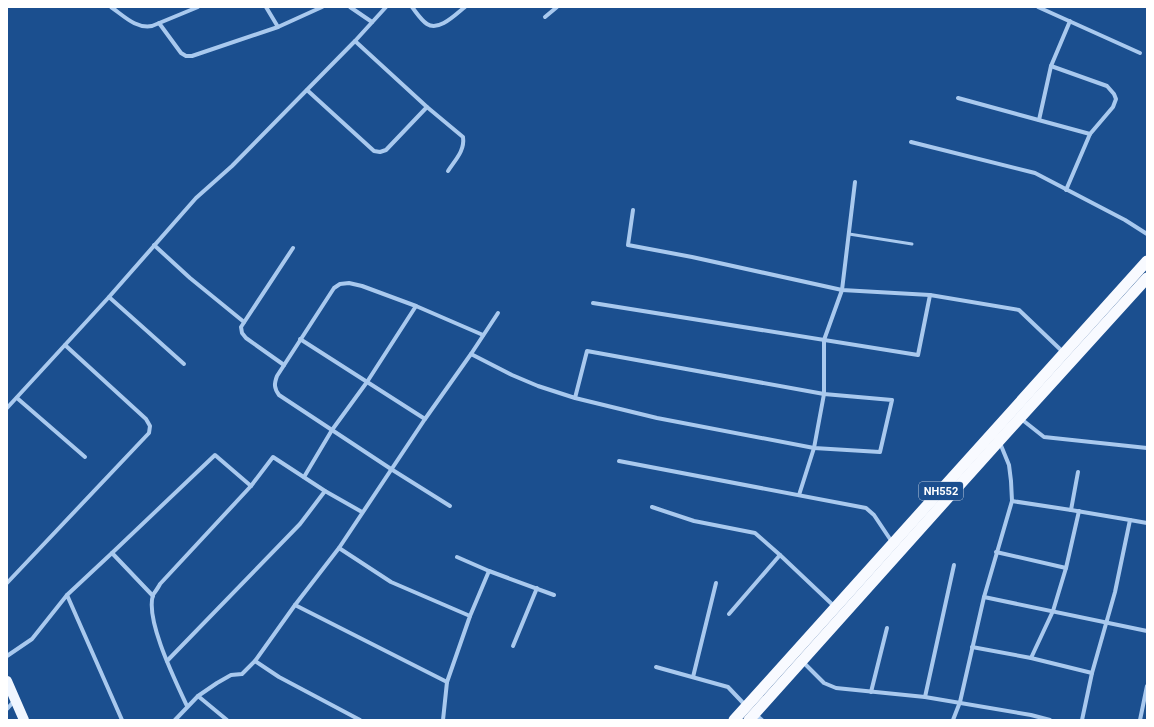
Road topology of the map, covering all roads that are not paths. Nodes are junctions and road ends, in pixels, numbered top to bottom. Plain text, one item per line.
1 (111, 7) edge
2 (198, 7) edge
3 (266, 7) edge
4 (322, 7) edge
5 (350, 7) edge
6 (386, 7) edge
7 (412, 7) edge
8 (465, 7) edge
9 (557, 7) edge
10 (1038, 7) edge
11 (545, 16) dead end
12 (1070, 21) junction
13 (372, 22) junction
14 (159, 23) junction
15 (278, 27) junction
16 (355, 41) junction
17 (1140, 53) dead end
18 (1051, 66) junction
19 (307, 90) junction
20 (958, 98) dead end
21 (427, 107) junction
22 (1039, 120) junction
23 (1090, 134) junction
24 (911, 142) dead end
25 (448, 171) dead end
26 (855, 182) dead end
27 (1066, 190) junction
28 (633, 210) dead end
29 (849, 234) junction
30 (1147, 234) edge
31 (912, 244) dead end
32 (154, 245) junction
33 (293, 248) dead end
34 (1147, 261) edge
35 (1147, 278) edge
36 (842, 290) junction
37 (930, 295) junction
38 (109, 296) junction
39 (593, 304) dead end
40 (416, 306) junction
41 (498, 313) dead end
42 (244, 322) junction
43 (483, 335) junction
44 (300, 339) junction
45 (824, 340) junction
46 (65, 345) junction
47 (1064, 352) junction
48 (471, 354) junction
49 (184, 364) dead end
50 (284, 365) junction
51 (367, 382) junction
52 (824, 394) junction
53 (16, 398) junction
54 (575, 398) junction
55 (7, 408) edge
56 (425, 418) junction
57 (1020, 418) junction
58 (332, 430) junction
59 (999, 441) junction
60 (814, 448) junction
61 (1147, 448) edge
62 (85, 457) dead end
63 (619, 461) dead end
64 (391, 469) junction
65 (1078, 472) dead end
66 (304, 477) junction
67 (251, 486) junction
68 (325, 491) junction
69 (799, 495) junction
70 (1012, 501) junction
71 (450, 506) dead end
72 (652, 507) dead end
73 (1071, 510) junction
74 (1079, 511) junction
75 (362, 512) junction
76 (1130, 520) junction
77 (1147, 523) edge
78 (893, 544) junction
79 (339, 548) junction
80 (996, 552) junction
81 (112, 553) junction
82 (780, 555) junction
83 (457, 557) dead end
84 (954, 565) dead end
85 (1066, 568) junction
86 (490, 571) junction
87 (7, 583) edge
88 (716, 583) dead end
89 (537, 588) junction
90 (67, 595) junction
91 (554, 595) dead end
92 (153, 596) junction
93 (984, 597) junction
94 (295, 605) junction
95 (835, 608) junction
96 (1053, 611) junction
97 (729, 614) dead end
98 (470, 616) junction
99 (1107, 622) junction
100 (887, 628) dead end
101 (1147, 631) edge
102 (513, 646) dead end
103 (972, 647) junction
104 (7, 656) edge
105 (1031, 658) junction
106 (167, 661) junction
107 (255, 661) junction
108 (802, 661) junction
109 (656, 667) dead end
110 (1092, 673) junction
111 (693, 677) junction
112 (7, 681) edge
113 (447, 682) junction
114 (1147, 686) edge
115 (872, 692) junction
116 (198, 696) junction
117 (925, 697) junction
118 (15, 700) junction
119 (960, 702) junction
120 (187, 706) junction
121 (7, 709) edge
122 (753, 715) edge
123 (24, 720) edge
124 (122, 720) edge
125 (175, 720) edge
126 (227, 720) edge
127 (360, 720) edge
128 (443, 720) edge
129 (734, 720) edge
130 (953, 720) edge
131 (1050, 720) edge
132 (1082, 720) edge
133 (1140, 720) edge

1 - 14 street
2 - 14 street
3 - 15 street
4 - 15 street
5 - 13 street
6 - 13 street
7 - 8 street
9 - 11 street
10 - 12 street
12 - 17 street
12 - 18 street
13 - 16 street
14 - 15 street
16 - 19 street
16 - 21 street
18 - 22 street
18 - 23 street
19 - 21 street
19 - 32 street
20 - 22 street
21 - 25 street
22 - 23 street
23 - 27 street
24 - 27 street
26 - 29 street
27 - 30 street
28 - 36 street
29 - 31 lane
29 - 36 street
32 - 38 street
32 - 42 street
33 - 42 street
34 - 47 highway, NH552
35 - 57 highway, NH552
36 - 37 street
36 - 45 street
37 - 45 street
37 - 47 street
38 - 46 street
38 - 49 street
39 - 45 street
40 - 43 street
40 - 44 street
40 - 51 street
41 - 43 street
42 - 50 street
43 - 48 street
44 - 50 street
44 - 51 street
45 - 52 street
46 - 53 street
46 - 87 street
47 - 78 highway, NH552
48 - 54 street
48 - 56 street
50 - 58 street
51 - 56 street
51 - 58 street
52 - 54 street
52 - 60 street
52 - 60 street
53 - 55 street
53 - 62 street
54 - 60 street
56 - 64 street
57 - 59 highway, NH552
57 - 61 street
58 - 64 street
58 - 66 street
59 - 70 street
59 - 108 highway, NH552
60 - 69 street
63 - 69 street
64 - 71 street
64 - 75 street
65 - 73 street
66 - 67 street
66 - 68 street
67 - 81 street
67 - 92 street
68 - 75 street
68 - 106 street
69 - 78 street
70 - 73 street
70 - 80 street
72 - 82 street
73 - 74 street
74 - 76 street
74 - 85 street
75 - 79 street
76 - 77 street
76 - 99 street
78 - 95 highway, NH552
79 - 94 street
79 - 98 street
80 - 85 street
80 - 93 street
81 - 90 street
81 - 92 street
82 - 95 street
82 - 97 street
83 - 86 street
84 - 117 street
85 - 96 street
86 - 89 street
86 - 98 street
88 - 111 street
89 - 91 street
89 - 102 street
90 - 104 street
90 - 124 street
92 - 106 street
93 - 96 street
93 - 103 street
94 - 107 street
94 - 113 street
95 - 122 highway, NH552
96 - 99 street
96 - 105 street
98 - 113 street
99 - 101 street
99 - 110 street
100 - 115 street
103 - 105 street
103 - 119 street
105 - 110 street
106 - 120 street
107 - 116 street
107 - 127 street
108 - 115 street
108 - 122 highway, NH552
109 - 111 street
110 - 132 street
111 - 122 street
112 - 118 main road
113 - 128 street
114 - 133 street
115 - 117 street
116 - 120 street
116 - 126 street
117 - 119 street
118 - 121 street
118 - 123 main road
119 - 130 street
119 - 131 street
120 - 125 street
122 - 129 highway, NH552

